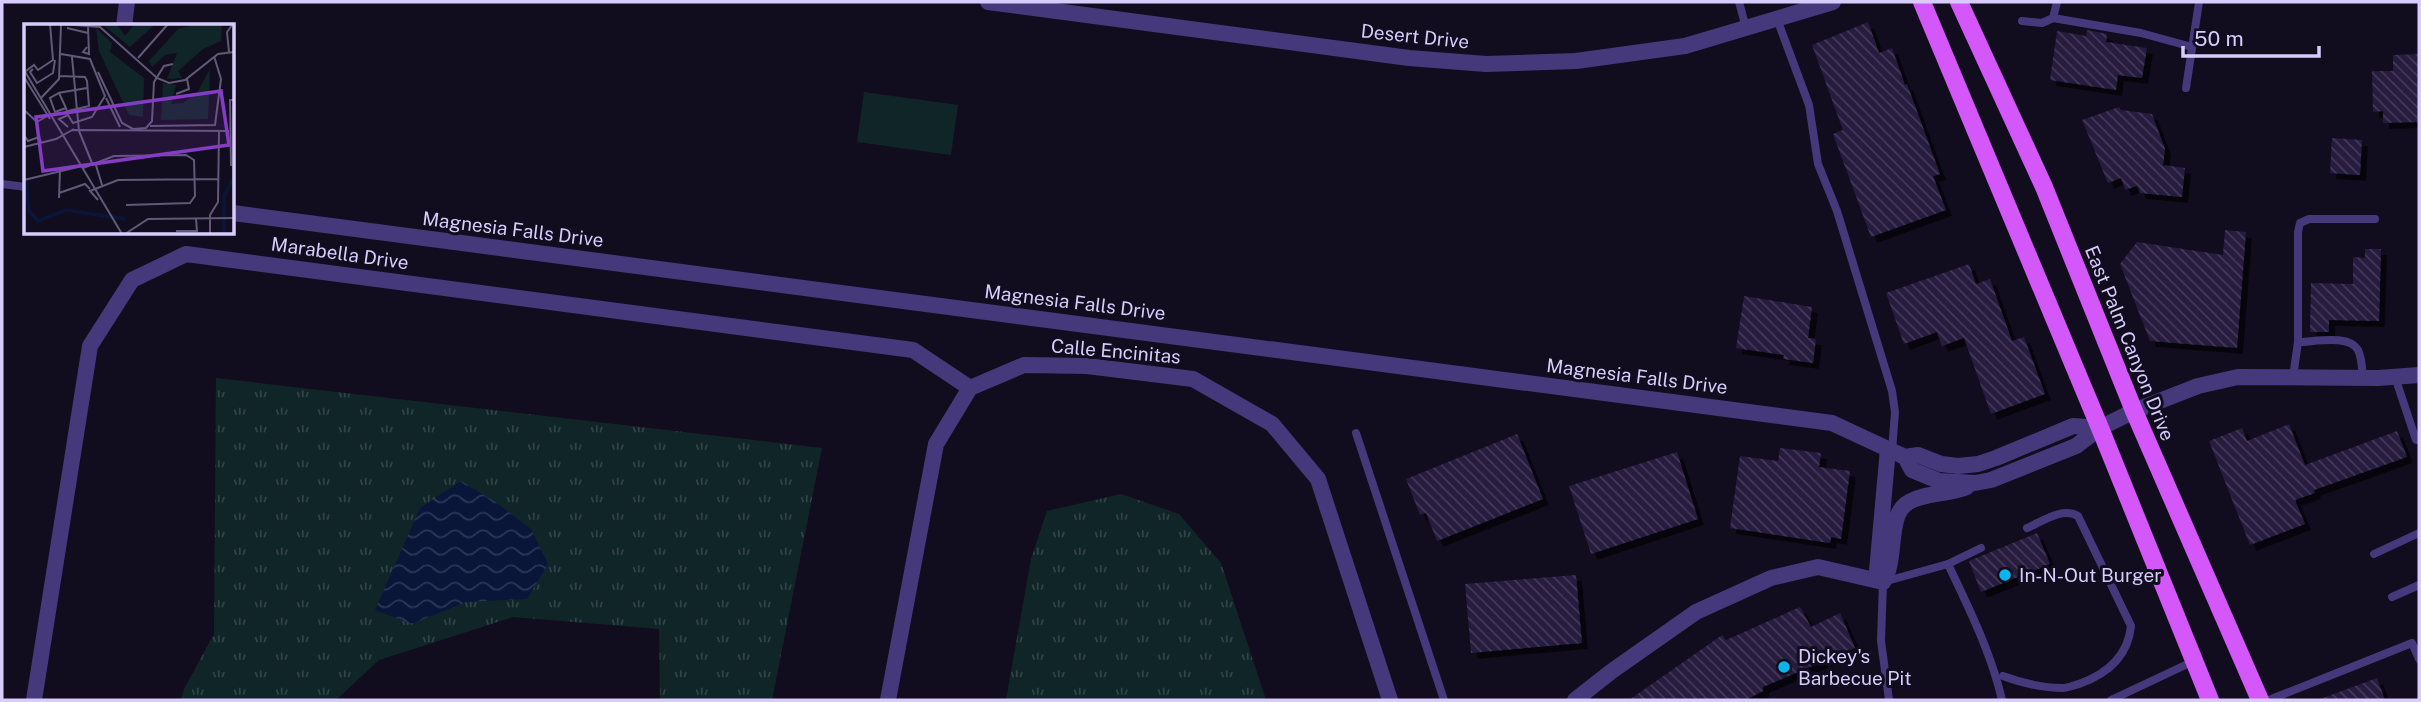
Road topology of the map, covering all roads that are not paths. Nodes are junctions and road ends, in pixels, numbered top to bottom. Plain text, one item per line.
1 (127, 2) edge
2 (988, 2) edge
3 (1739, 2) edge
4 (1833, 2) edge
5 (1922, 2) edge
6 (1959, 2) edge
7 (2057, 2) edge
8 (2199, 2) edge
9 (2053, 18) junction
10 (1777, 19) junction
11 (2022, 21) dead end
12 (124, 24) edge
13 (1746, 28) junction
14 (2192, 47) junction
15 (2186, 88) dead end
16 (2, 184) edge
17 (24, 187) edge
18 (234, 213) edge
19 (2375, 219) dead end
20 (2298, 342) junction
21 (2419, 375) edge
22 (2293, 377) junction
23 (2395, 377) junction
24 (2363, 378) junction
25 (970, 388) junction
26 (2134, 411) junction
27 (2099, 428) junction
28 (1356, 433) dead end
29 (2418, 442) edge
30 (1895, 452) junction
31 (1980, 482) junction
32 (2027, 528) dead end
33 (2419, 533) edge
34 (1981, 548) dead end
35 (2374, 554) dead end
36 (1948, 564) junction
37 (1883, 582) junction
38 (2419, 585) edge
39 (2392, 597) dead end
40 (2416, 642) edge
41 (2419, 659) edge
42 (2194, 661) junction
43 (2003, 676) dead end
44 (34, 700) edge
45 (888, 700) edge
46 (1390, 700) edge
47 (1444, 700) edge
48 (1575, 700) edge
49 (1889, 700) edge
50 (2001, 700) edge
51 (2111, 700) edge
52 (2210, 700) edge
53 (2260, 700) edge
54 (2269, 700) edge

1 - 12 street
2 - 13 street, Desert Drive
3 - 13 lane
4 - 10 street, Desert Drive
5 - 27 main road
6 - 26 main road, East Palm Canyon Drive
7 - 9 lane
8 - 14 lane
9 - 11 lane
9 - 14 lane
10 - 13 street, Desert Drive
10 - 30 lane
14 - 15 lane
16 - 17 lane
18 - 30 street, Magnesia Falls Drive
19 - 20 lane
20 - 22 lane
20 - 24 lane
21 - 23 street, Magnesia Falls Drive
22 - 24 street, Magnesia Falls Drive
22 - 26 street, Magnesia Falls Drive
23 - 24 street, Magnesia Falls Drive
23 - 29 lane
25 - 44 street, Marabella Drive
25 - 45 street
25 - 46 street, Calle Encinitas
26 - 27 street, Magnesia Falls Drive
26 - 53 main road, East Palm Canyon Drive
27 - 30 street, Magnesia Falls Drive
27 - 31 street, Magnesia Falls Drive
27 - 42 main road
28 - 47 lane
30 - 31 street, Magnesia Falls Drive
30 - 37 street
31 - 37 street
32 - 43 lane
33 - 35 lane
34 - 36 lane
36 - 37 lane
36 - 50 lane
37 - 48 street
37 - 49 lane
38 - 39 lane
40 - 41 lane
40 - 54 lane
42 - 51 lane
42 - 52 main road

